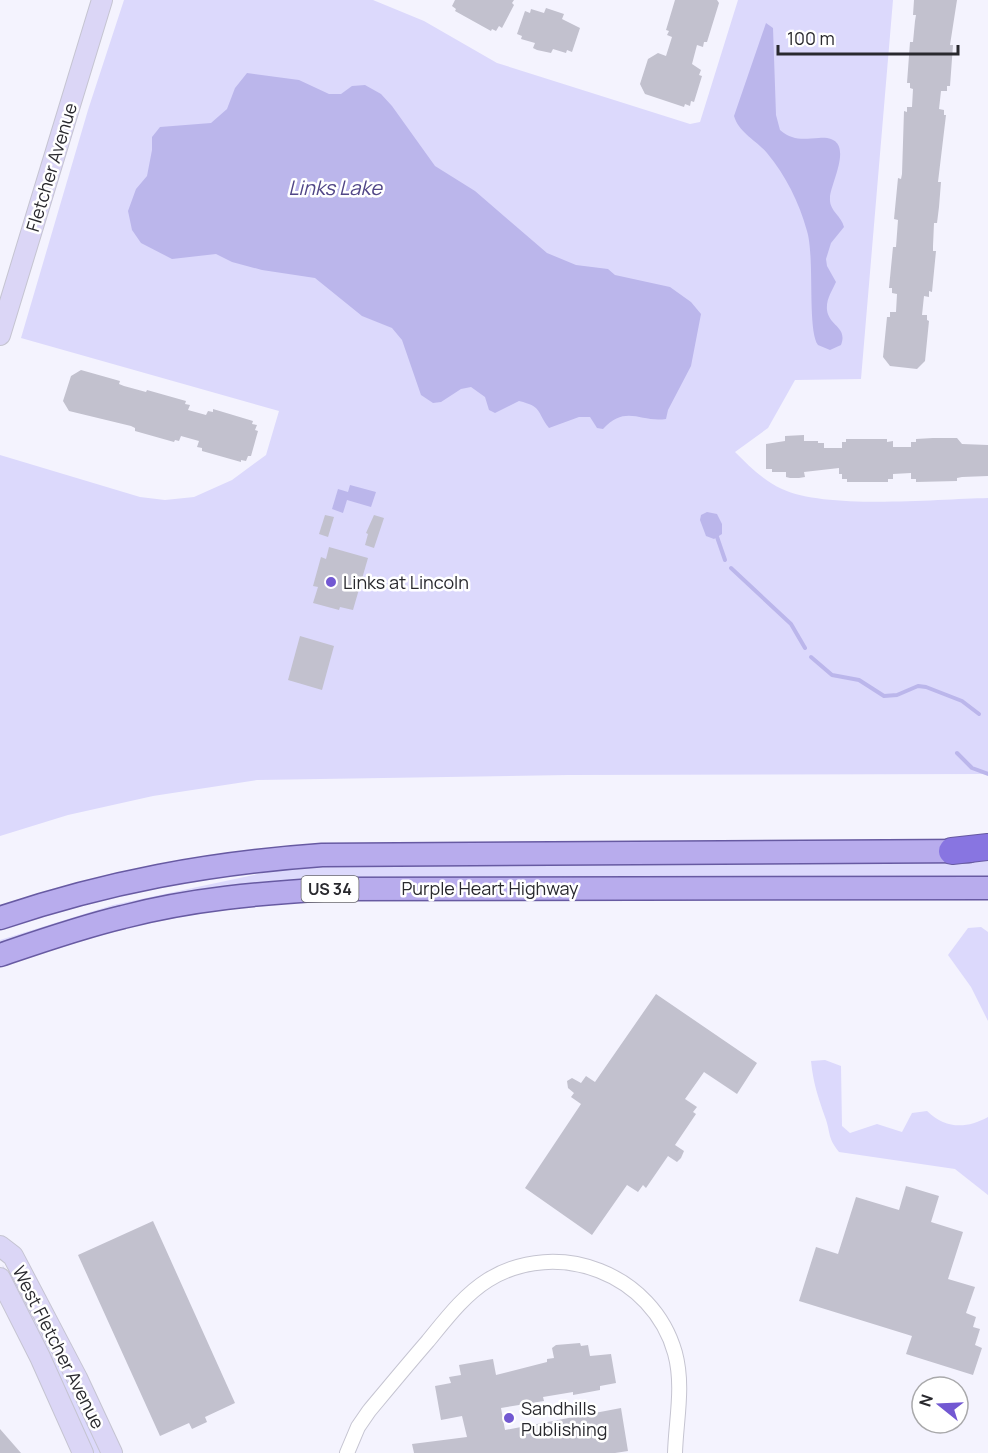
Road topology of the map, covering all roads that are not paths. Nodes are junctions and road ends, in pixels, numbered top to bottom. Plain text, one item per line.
1 (102, 0) edge
2 (0, 335) edge
3 (988, 849) edge
4 (952, 851) joint
5 (988, 888) edge
6 (0, 918) edge
7 (0, 955) edge
8 (0, 1246) edge
9 (0, 1278) edge
10 (83, 1453) edge
11 (112, 1453) edge
12 (347, 1453) edge
13 (675, 1453) edge

1 - 2 main road, Fletcher Avenue
3 - 4 highway
4 - 6 main road, Purple Heart Highway / US 34
5 - 7 main road, Purple Heart Highway / US 34
8 - 11 main road, West Fletcher Avenue
9 - 10 main road, West Fletcher Avenue
12 - 13 street

